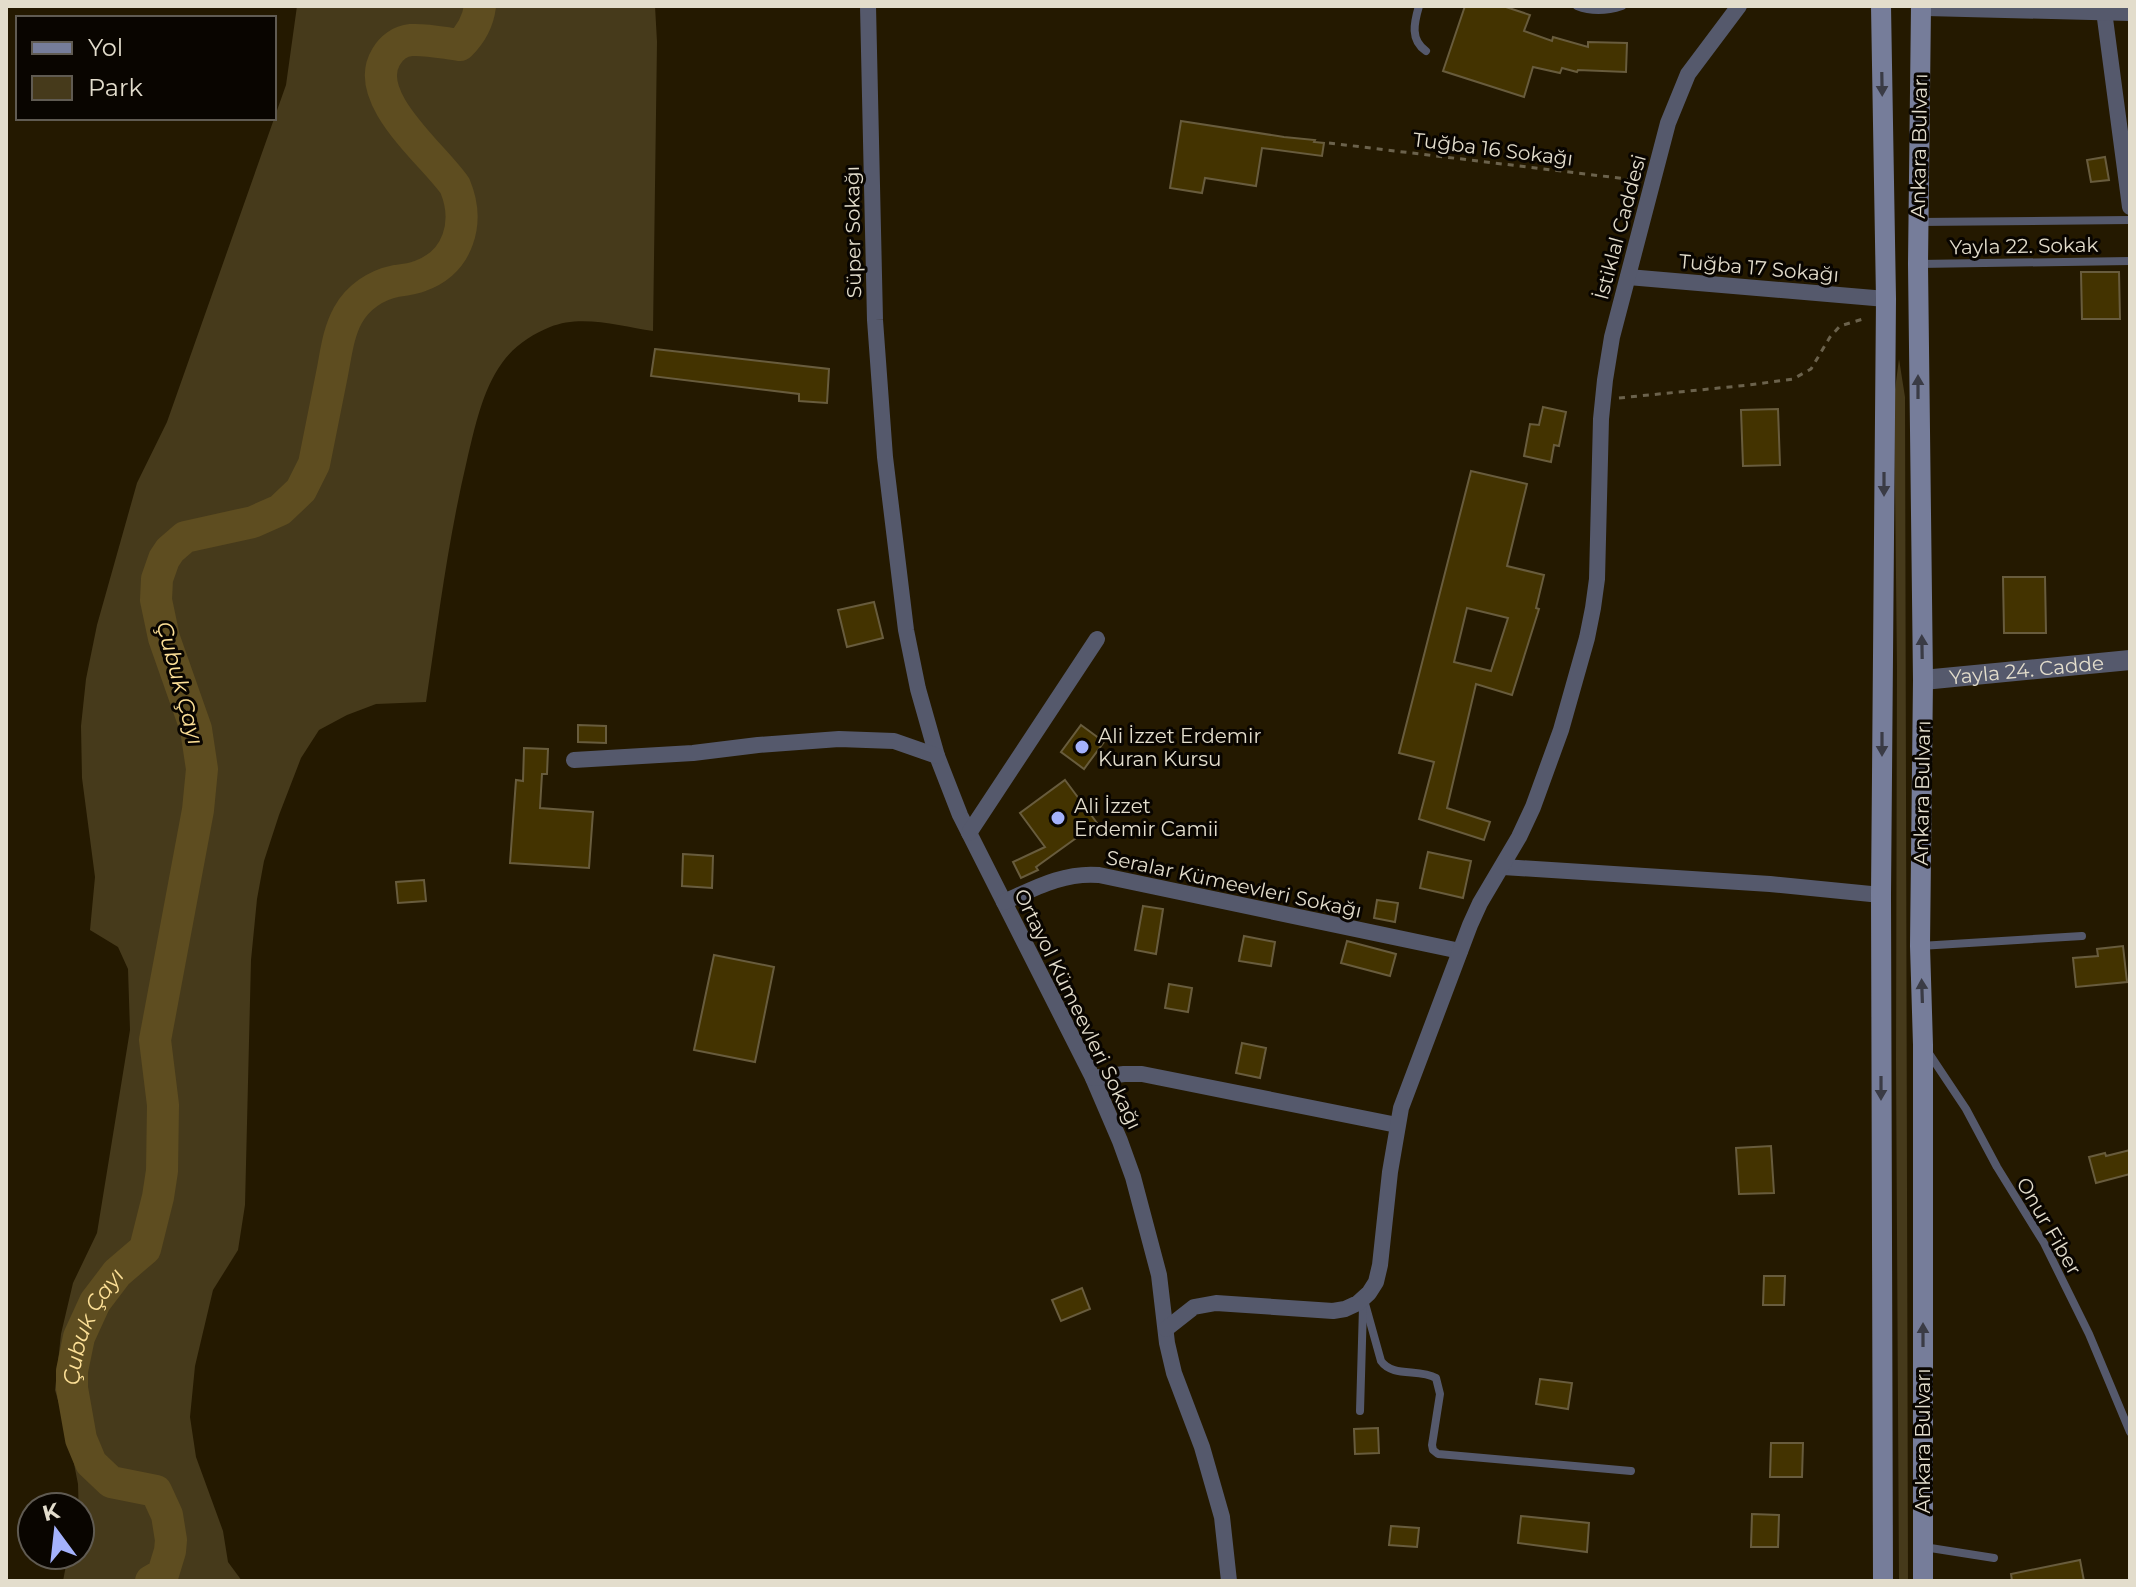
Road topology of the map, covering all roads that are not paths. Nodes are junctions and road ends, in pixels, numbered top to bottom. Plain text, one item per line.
1 (868, 6) edge
2 (1419, 6) edge
3 (1577, 6) edge
4 (1622, 6) edge
5 (1739, 6) edge
6 (1881, 6) edge
7 (1924, 6) edge
8 (2104, 11) junction
9 (2130, 11) edge
10 (1426, 51) dead end
11 (2130, 207) edge
12 (2130, 220) edge
13 (1917, 222) junction
14 (2130, 261) edge
15 (1918, 264) junction
16 (1628, 277) junction
17 (1886, 299) junction
18 (885, 457) joint
19 (1097, 639) dead end
20 (2130, 660) edge
21 (1923, 680) junction
22 (937, 756) junction
23 (574, 760) dead end
24 (969, 833) junction
25 (1503, 867) junction
26 (1881, 895) junction
27 (1004, 902) junction
28 (2082, 936) dead end
29 (1920, 946) junction
30 (1460, 951) junction
31 (1923, 1045) junction
32 (1093, 1078) junction
33 (1397, 1125) junction
34 (1363, 1298) junction
35 (1166, 1329) junction
36 (1360, 1411) dead end
37 (2130, 1432) edge
38 (1631, 1471) dead end
39 (1923, 1547) junction
40 (1994, 1558) dead end
41 (1229, 1581) edge
42 (1883, 1581) edge
43 (1923, 1581) edge

1 - 18 street, Süper Sokağı
2 - 10 lane
3 - 4 lane
5 - 16 street, İstiklal Caddesi
6 -> 17 main road, Ankara Bulvarı
7 - 8 street
7 - 13 main road, Ankara Bulvarı
8 - 9 street
8 - 11 street
12 - 13 lane
13 - 15 main road, Ankara Bulvarı
14 - 15 lane, Yayla 22. Sokak
21 -> 15 main road, Ankara Bulvarı
16 - 17 street, Tuğba 17 Sokağı
16 - 25 street, İstiklal Caddesi
17 -> 26 main road, Ankara Bulvarı
18 - 22 street, Ortayol Kümeevleri Sokağı
19 - 24 street
20 - 21 street, Yayla 24. Cadde
21 - 29 main road, Ankara Bulvarı
22 - 23 street
22 - 24 street, Ortayol Kümeevleri Sokağı
24 - 27 street, Ortayol Kümeevleri Sokağı
25 - 26 street
25 - 30 street
26 -> 42 main road, Ankara Bulvarı
27 - 30 street, Seralar Kümeevleri Sokağı
27 - 32 street, Ortayol Kümeevleri Sokağı
28 - 29 lane
31 -> 29 main road, Ankara Bulvarı
30 - 33 street
31 - 37 lane, Onur Fiber
39 -> 31 main road, Ankara Bulvarı
32 - 33 street
32 - 35 street, Ortayol Kümeevleri Sokağı
33 - 34 street
34 - 35 street
34 - 36 lane
34 - 38 lane
35 - 41 street, Ortayol Kümeevleri Sokağı
39 - 40 lane
39 - 43 main road, Ankara Bulvarı

